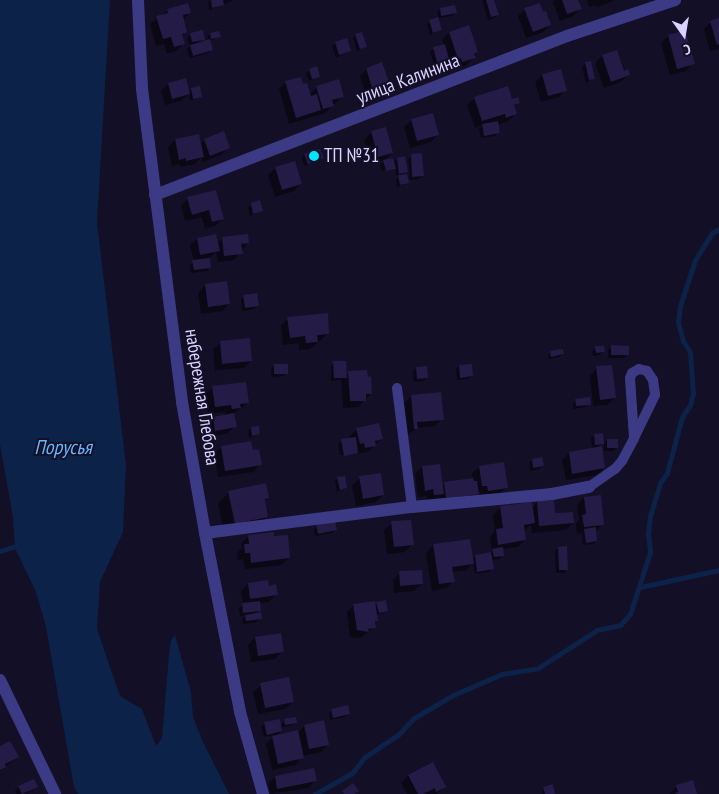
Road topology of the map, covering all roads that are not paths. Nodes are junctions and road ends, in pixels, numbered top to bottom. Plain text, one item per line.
1 (138, 0) edge
2 (675, 0) edge
3 (155, 195) junction
4 (397, 388) dead end
5 (634, 438) junction
6 (589, 487) joint
7 (412, 507) junction
8 (204, 533) junction
9 (0, 680) edge
10 (55, 794) edge
11 (263, 794) edge

1 - 3 street, набережная Глебова
2 - 3 street, улица Калинина
3 - 8 street, набережная Глебова
4 - 7 lane
5 - 5 lane
5 - 6 lane
6 - 7 street
7 - 8 street
8 - 11 street, набережная Глебова
9 - 10 street

